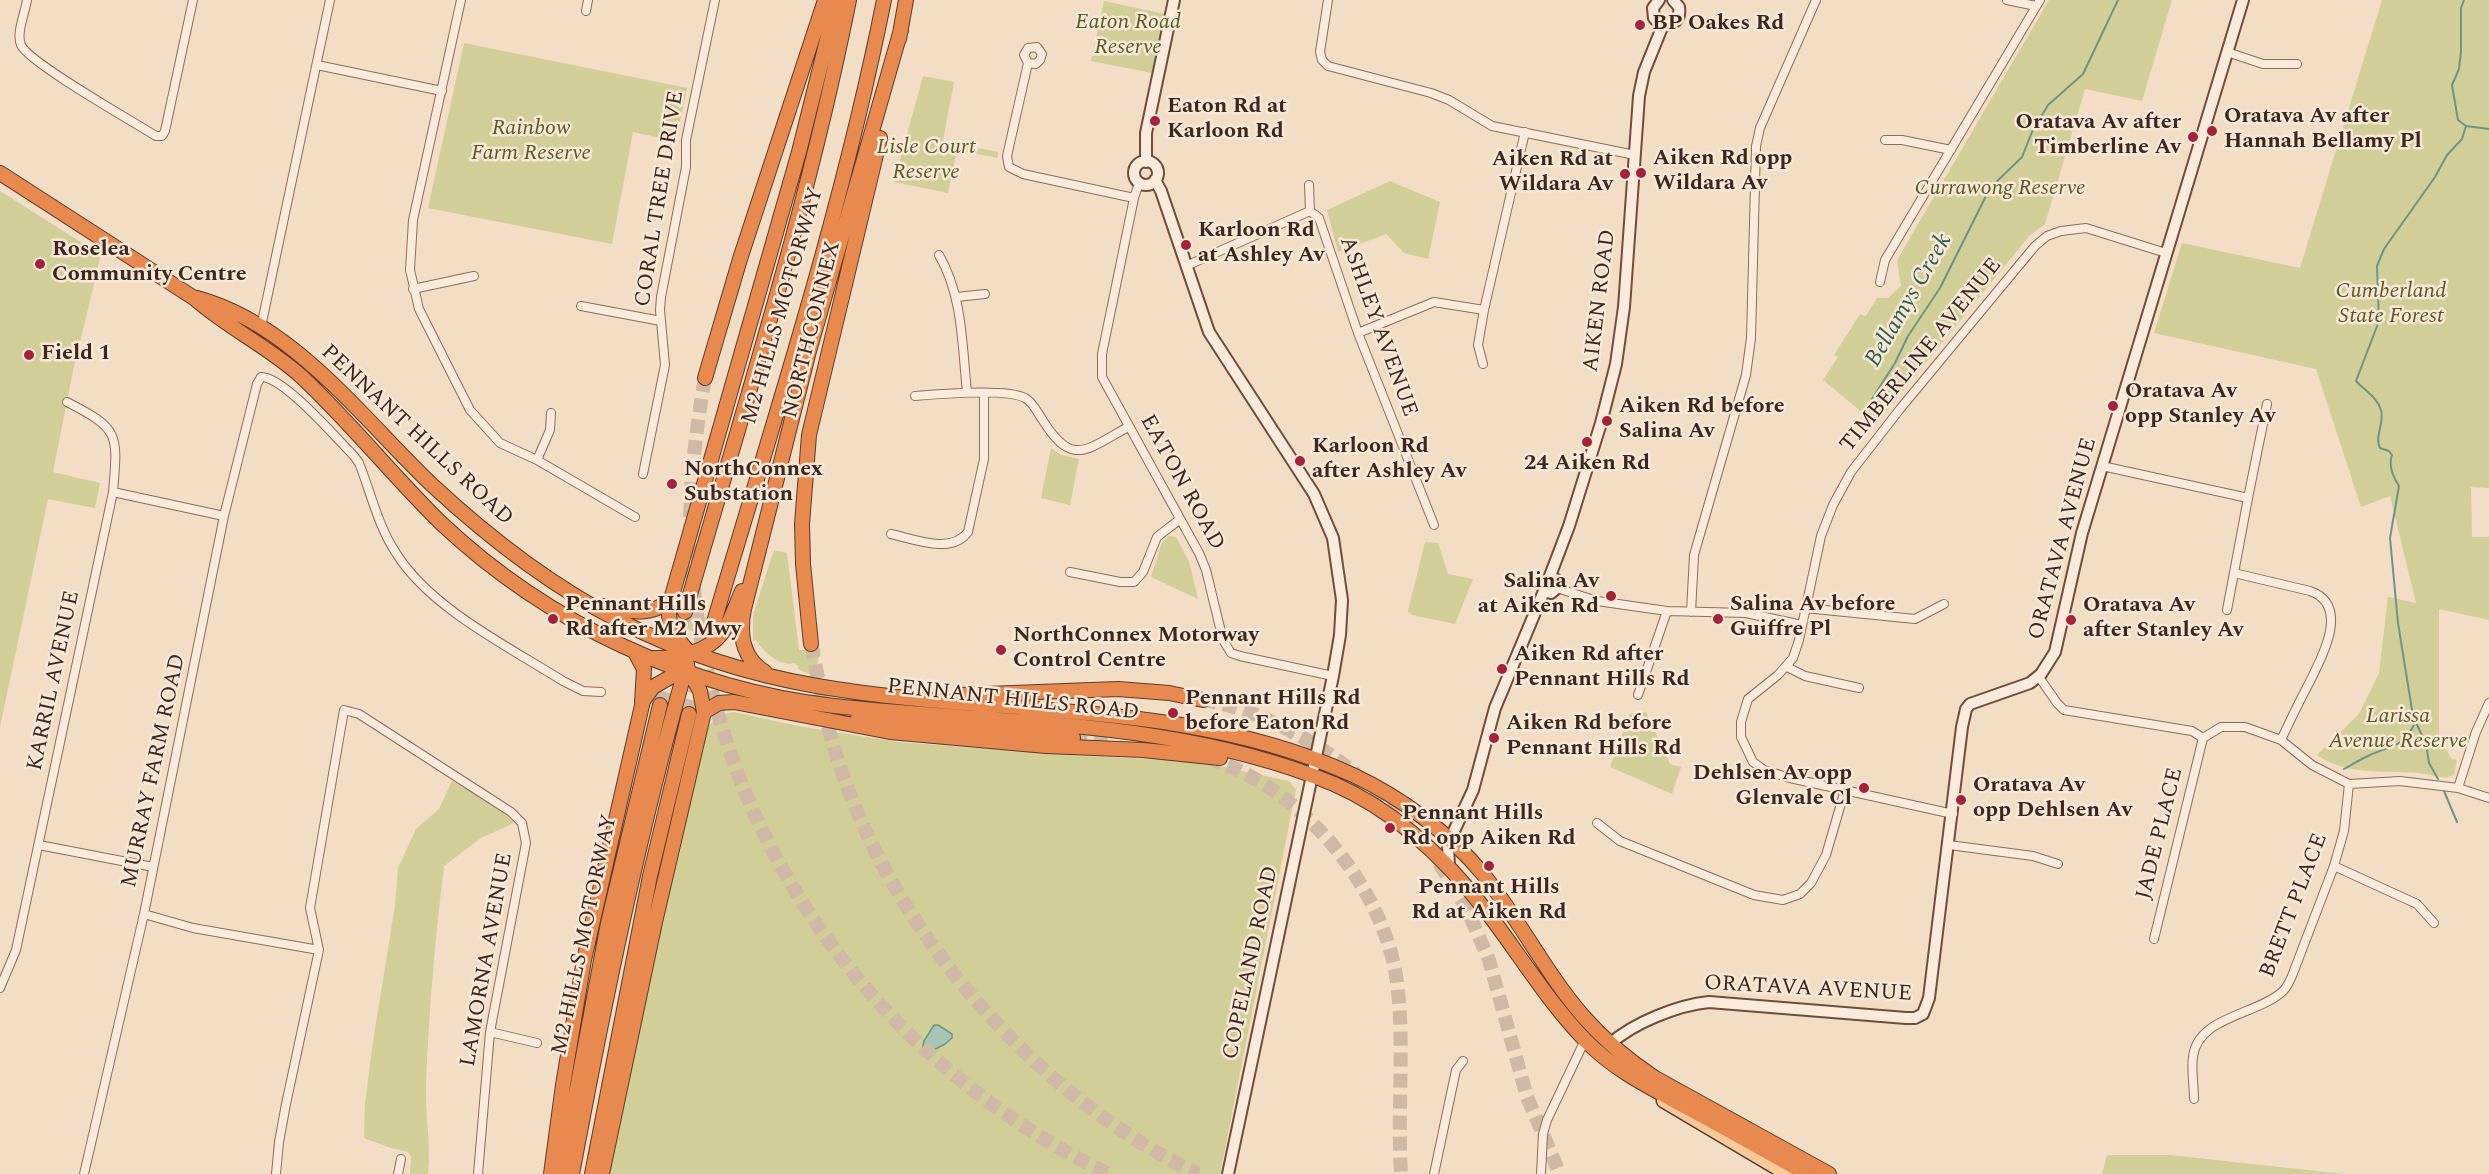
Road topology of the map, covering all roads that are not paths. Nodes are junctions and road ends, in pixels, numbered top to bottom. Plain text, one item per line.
1 (27, 0) edge
2 (193, 0) edge
3 (330, 0) edge
4 (461, 0) edge
5 (588, 0) edge
6 (715, 0) edge
7 (825, 0) edge
8 (837, 0) edge
9 (849, 0) edge
10 (884, 0) edge
11 (906, 0) edge
12 (1174, 0) edge
13 (1328, 0) edge
14 (1816, 0) edge
15 (2007, 0) edge
16 (2243, 0) edge
17 (1654, 1) edge
18 (1676, 1) edge
19 (2038, 3) edge
20 (586, 11) dead end
21 (1663, 25) junction
22 (901, 30) junction
23 (2227, 52) junction
24 (1028, 63) dead end
25 (2297, 64) dead end
26 (316, 65) junction
27 (442, 91) junction
28 (1525, 132) junction
29 (1885, 140) dead end
30 (1951, 150) junction
31 (1635, 155) junction
32 (1146, 162) junction
33 (0, 173) edge
34 (1155, 180) junction
35 (1139, 183) junction
36 (1309, 184) dead end
37 (1134, 198) junction
38 (1310, 211) junction
39 (2166, 253) junction
40 (939, 255) dead end
41 (1186, 266) junction
42 (474, 276) dead end
43 (1880, 282) dead end
44 (413, 289) junction
45 (985, 294) dead end
46 (957, 297) junction
47 (195, 298) junction
48 (581, 306) dead end
49 (1484, 310) junction
50 (661, 321) junction
51 (261, 327) junction
52 (1358, 333) junction
53 (276, 355) junction
54 (1483, 364) dead end
55 (705, 378) tunnel mouth
56 (967, 392) junction
57 (984, 394) junction
58 (915, 396) dead end
59 (67, 402) dead end
60 (2267, 404) dead end
61 (551, 413) dead end
62 (1128, 427) junction
63 (537, 460) junction
64 (2102, 466) junction
65 (643, 474) dead end
66 (113, 492) junction
67 (2248, 498) junction
68 (224, 516) junction
69 (635, 517) dead end
70 (1179, 520) junction
71 (1434, 525) dead end
72 (891, 534) dead end
73 (757, 559) junction
74 (1070, 572) dead end
75 (2234, 573) junction
76 (1550, 576) junction
77 (1557, 588) junction
78 (1544, 591) junction
79 (671, 599) junction
80 (581, 600) junction
81 (1944, 604) dead end
82 (1805, 608) junction
83 (2227, 610) dead end
84 (685, 612) tunnel mouth
85 (1667, 612) junction
86 (1691, 612) junction
87 (714, 622) dead end
88 (1802, 625) junction
89 (811, 644) tunnel mouth
90 (634, 652) junction
91 (687, 665) junction
92 (1787, 667) junction
93 (772, 676) junction
94 (1333, 676) junction
95 (2039, 677) junction
96 (1859, 688) dead end
97 (747, 690) junction
98 (601, 692) dead end
99 (1638, 695) dead end
100 (916, 699) junction
101 (1203, 700) tunnel mouth
102 (2489, 703) edge
103 (660, 705) tunnel mouth
104 (704, 712) junction
105 (641, 714) junction
106 (689, 714) tunnel mouth
107 (814, 718) junction
108 (857, 718) junction
109 (1073, 738) tunnel mouth
110 (2204, 738) junction
111 (2281, 740) junction
112 (1314, 760) junction
113 (1279, 765) junction
114 (1311, 776) junction
115 (2349, 784) junction
116 (2458, 788) junction
117 (1845, 790) junction
118 (2489, 798) edge
119 (1953, 814) junction
120 (1597, 823) dead end
121 (1450, 839) junction
122 (39, 845) junction
123 (1949, 845) junction
124 (2058, 864) dead end
125 (2334, 866) junction
126 (153, 867) junction
127 (1449, 867) junction
128 (144, 914) junction
129 (2434, 922) dead end
130 (2154, 939) dead end
131 (319, 950) junction
132 (0, 988) edge
133 (607, 1003) junction
134 (490, 1032) junction
135 (1585, 1041) junction
136 (537, 1043) dead end
137 (1610, 1044) junction
138 (1463, 1061) dead end
139 (1625, 1073) junction
140 (2194, 1099) dead end
141 (400, 1160) dead end
142 (84, 1174) edge
143 (276, 1174) edge
144 (399, 1174) edge
145 (478, 1174) edge
146 (551, 1174) edge
147 (561, 1174) edge
148 (572, 1174) edge
149 (580, 1174) edge
150 (592, 1174) edge
151 (602, 1174) edge
152 (1228, 1174) edge
153 (1434, 1174) edge
154 (1541, 1174) edge
155 (1786, 1174) edge
156 (1807, 1174) edge
157 (1829, 1174) edge

1 - 2 street
3 - 26 street
4 - 27 street
5 - 20 street
6 - 50 street, CORAL TREE DRIVE
7 - 55 highway
8 - 79 highway
9 - 84 highway, M2 HILLS MOTORWAY
10 - 87 highway, M2 HILLS MOTORWAY
11 - 22 highway
12 - 32 street
13 - 28 street
14 - 86 street
15 - 19 street
16 - 23 street, ORATAVA AVENUE
17 - 21 street
18 - 21 street, AIKEN ROAD
19 - 30 street
21 - 31 street, AIKEN ROAD
22 - 73 highway
22 - 89 highway, NORTHCONNEX
23 - 25 street
23 - 39 street, ORATAVA AVENUE
24 - 37 street
26 - 27 street
26 - 51 street
27 - 44 street
28 - 31 street
28 - 49 street
29 - 30 street
30 - 43 street
31 - 76 street, AIKEN ROAD
32 - 34 street
32 - 35 street
33 - 47 highway, PENNANT HILLS ROAD
34 - 35 street
34 - 41 street
35 - 37 street, EATON ROAD
36 - 38 street, ASHLEY AVENUE
37 - 62 street, EATON ROAD
38 - 41 street
38 - 52 street, ASHLEY AVENUE
39 - 64 street, ORATAVA AVENUE
39 - 82 street, TIMBERLINE AVENUE
40 - 46 street
41 - 94 street
42 - 44 street
44 - 63 street
45 - 46 street
46 - 56 street
47 - 51 highway, PENNANT HILLS ROAD
47 - 53 highway, PENNANT HILLS ROAD
48 - 50 street
49 - 52 street
49 - 54 street
50 - 65 street, CORAL TREE DRIVE
51 - 53 highway
51 - 80 highway, PENNANT HILLS ROAD
52 - 71 street, ASHLEY AVENUE
53 - 90 highway, PENNANT HILLS ROAD
56 - 57 street
56 - 58 street
57 - 62 street
57 - 72 street
59 - 66 street, KARRIL AVENUE
60 - 67 street
61 - 63 street
62 - 70 street, EATON ROAD
63 - 69 street
64 - 67 street
64 - 95 street, ORATAVA AVENUE
66 - 68 street
66 - 122 street, KARRIL AVENUE
67 - 75 street
68 - 98 street, MURRAY FARM ROAD
68 - 126 street, MURRAY FARM ROAD
70 - 74 street
70 - 94 street, EATON ROAD
73 - 91 highway
73 - 93 highway
75 - 83 street
75 - 111 street
76 - 77 street
76 - 78 street
77 - 78 street
77 - 85 street
78 - 121 street
79 - 80 highway
79 - 91 highway
80 - 91 highway, PENNANT HILLS ROAD
81 - 82 street
82 - 88 street, TIMBERLINE AVENUE
85 - 86 street
85 - 99 street
86 - 88 street
88 - 92 street, TIMBERLINE AVENUE
90 - 91 highway, PENNANT HILLS ROAD
90 - 105 highway
91 - 93 highway, PENNANT HILLS ROAD
91 - 97 highway, PENNANT HILLS ROAD
91 - 104 highway
91 - 105 highway
91 - 133 highway
92 - 96 street
92 - 117 street
93 - 100 highway, PENNANT HILLS ROAD
94 - 112 street
95 - 110 street
95 - 119 street, ORATAVA AVENUE
97 - 108 highway
97 - 113 highway, PENNANT HILLS ROAD
100 - 101 highway
100 - 112 highway, PENNANT HILLS ROAD
102 - 116 street
103 - 147 highway, M2 HILLS MOTORWAY
104 - 107 highway
104 - 151 highway
105 - 146 highway
106 - 150 highway
107 - 108 highway
107 - 113 highway
108 - 109 highway
110 - 111 street
110 - 130 street, JADE PLACE
111 - 115 street
112 - 114 street, COPELAND ROAD
112 - 121 highway, PENNANT HILLS ROAD
113 - 114 highway, PENNANT HILLS ROAD
114 - 127 highway, PENNANT HILLS ROAD
114 - 152 street, COPELAND ROAD
115 - 116 street
115 - 125 street, BRETT PLACE
116 - 118 street
117 - 119 street
117 - 120 street
119 - 123 street, ORATAVA AVENUE
121 - 127 street
121 - 137 highway, PENNANT HILLS ROAD
122 - 126 street
122 - 132 street, KARRIL AVENUE
123 - 124 street
123 - 137 street, ORATAVA AVENUE
125 - 129 street
125 - 140 street, BRETT PLACE
126 - 128 street, MURRAY FARM ROAD
127 - 135 highway, PENNANT HILLS ROAD
128 - 131 street
128 - 142 street, MURRAY FARM ROAD
131 - 134 street, LAMORNA AVENUE
131 - 143 street, LAMORNA AVENUE
133 - 148 highway
133 - 149 highway
134 - 136 street
134 - 145 street, LAMORNA AVENUE
135 - 139 highway, PENNANT HILLS ROAD
135 - 154 street
137 - 157 highway, PENNANT HILLS ROAD
138 - 153 street
139 - 155 main road
139 - 156 highway, PENNANT HILLS ROAD
141 - 144 street

